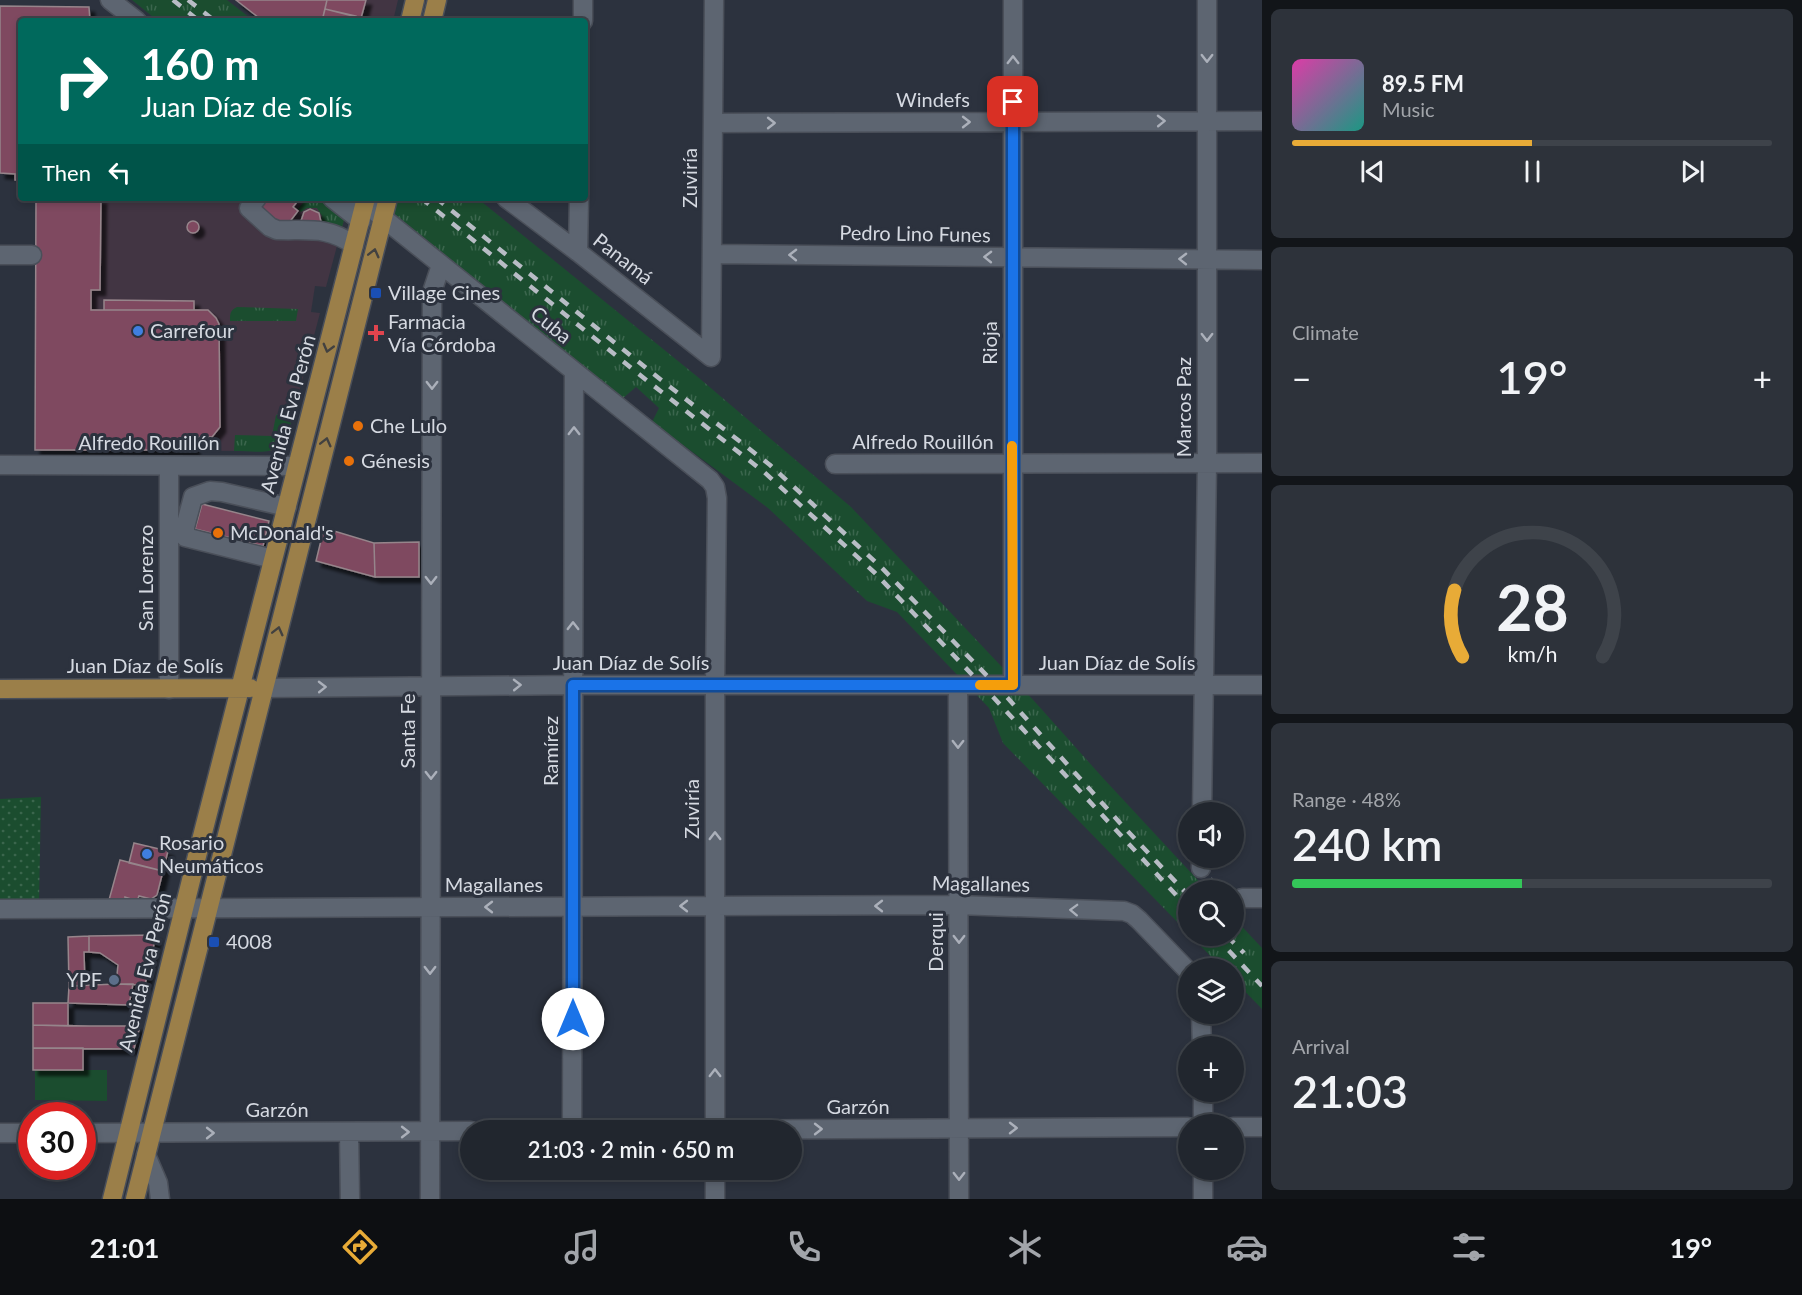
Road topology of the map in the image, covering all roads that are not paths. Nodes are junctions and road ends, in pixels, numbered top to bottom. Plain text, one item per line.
1 (110, 0) edge
2 (415, 0) edge
3 (437, 0) edge
4 (583, 0) edge
5 (714, 0) edge
6 (1013, 0) edge
7 (1207, 0) edge
8 (133, 18) edge
9 (411, 18) edge
10 (433, 18) edge
11 (583, 18) edge
12 (1207, 121) junction
13 (1262, 121) edge
14 (1013, 122) junction
15 (713, 123) junction
16 (255, 201) edge
17 (345, 201) edge
18 (387, 201) edge
19 (510, 201) edge
20 (579, 201) edge
21 (362, 205) edge
22 (383, 218) junction
23 (354, 245) junction
24 (578, 252) junction
25 (712, 254) junction
26 (0, 255) edge
27 (32, 255) dead end
28 (1013, 257) junction
29 (1207, 259) junction
30 (1262, 260) edge
31 (441, 265) junction
32 (711, 357) joint
33 (574, 371) junction
34 (1207, 463) junction
35 (1262, 463) edge
36 (835, 464) dead end
37 (0, 465) edge
38 (1012, 465) junction
39 (169, 466) junction
40 (225, 466) junction
41 (297, 466) junction
42 (715, 487) joint
43 (222, 492) junction
44 (287, 507) junction
45 (273, 559) junction
46 (573, 685) junction
47 (958, 685) junction
48 (1013, 685) junction
49 (1203, 685) junction
50 (1262, 685) edge
51 (431, 686) junction
52 (715, 686) junction
53 (239, 688) junction
54 (264, 688) junction
55 (0, 689) edge
56 (169, 689) junction
57 (1202, 802) edge
58 (1244, 898) edge
59 (1262, 898) edge
60 (958, 905) junction
61 (715, 906) junction
62 (573, 907) junction
63 (430, 908) junction
64 (0, 909) edge
65 (183, 909) junction
66 (208, 910) junction
67 (1178, 961) edge
68 (572, 1120) edge
69 (715, 1120) edge
70 (1178, 1127) edge
71 (1244, 1127) edge
72 (1262, 1127) edge
73 (959, 1128) junction
74 (802, 1129) edge
75 (460, 1131) edge
76 (350, 1132) junction
77 (430, 1132) junction
78 (0, 1133) edge
79 (18, 1133) edge
80 (96, 1133) edge
81 (128, 1133) junction
82 (151, 1134) junction
83 (146, 1155) junction
84 (715, 1180) edge
85 (1203, 1180) edge
86 (112, 1199) edge
87 (135, 1199) edge
88 (160, 1199) edge
89 (350, 1199) edge
90 (430, 1199) edge
91 (715, 1199) edge
92 (959, 1199) edge
93 (1203, 1199) edge

1 - 8 street
2 - 9 main road
3 - 10 main road
4 - 11 street
5 - 15 street, Zuviría
14 -> 6 street, Rioja
7 -> 12 street, Marcos Paz
12 - 13 street, Windefs
14 -> 12 street, Windefs
12 - 29 street, Marcos Paz
15 -> 14 street, Windefs
14 - 28 street, Rioja
15 - 25 street, Zuviría
16 - 23 street
17 - 21 street, Cuba
18 - 22 main road
19 - 24 street, Panamá
20 - 24 street
21 - 22 street, Cuba
21 - 23 main road, Avenida Eva Perón
22 - 31 street, Cuba
54 -> 22 main road
23 -> 41 main road, Avenida Eva Perón
24 - 32 street, Panamá
28 -> 25 street, Pedro Lino Funes
25 - 32 street, Zuviría
26 - 27 street
29 -> 28 street, Pedro Lino Funes
28 - 38 street, Rioja
29 - 30 street, Pedro Lino Funes
29 -> 34 street, Marcos Paz
31 - 33 street, Cuba
31 -> 51 street, Santa Fe
33 - 42 street, Cuba
46 -> 33 street, Ramírez
34 - 35 street, Alfredo Rouillón
34 - 38 street, Alfredo Rouillón
34 - 49 street, Marcos Paz
36 - 38 street, Alfredo Rouillón
37 - 39 street, Alfredo Rouillón
38 - 48 street, Rioja
39 - 40 street, Alfredo Rouillón
39 - 56 street, San Lorenzo
40 - 41 street, Alfredo Rouillón
40 - 43 street
41 - 44 main road, Avenida Eva Perón
42 - 52 street, Zuviría
43 - 44 street
43 - 45 street
44 - 45 main road, Avenida Eva Perón
45 - 53 main road, Avenida Eva Perón
51 -> 46 street, Juan Díaz de Solís
46 - 52 street, Juan Díaz de Solís
46 - 62 street, Ramírez
47 - 48 street, Juan Díaz de Solís
47 - 52 street, Juan Díaz de Solís
47 -> 60 street, Derqui
48 - 49 street, Juan Díaz de Solís
49 - 50 street, Juan Díaz de Solís
49 - 57 street, Marcos Paz
54 -> 51 street, Juan Díaz de Solís
51 -> 63 street, Santa Fe
61 -> 52 street, Zuviría
53 - 54 main road, Juan Díaz de Solís
53 - 56 main road, Juan Díaz de Solís
53 - 65 main road, Avenida Eva Perón
54 - 66 main road
55 - 56 main road, Juan Díaz de Solís
58 - 59 street
60 -> 61 street, Magallanes
67 -> 60 street, Magallanes
60 -> 73 street, Derqui
61 -> 62 street, Magallanes
69 -> 61 street, Zuviría
62 -> 63 street, Magallanes
62 - 68 street, Ramírez
63 - 66 street, Magallanes
63 -> 77 street, Santa Fe
64 - 65 street, Magallanes
65 - 66 street, Magallanes
65 - 81 main road, Avenida Eva Perón
66 - 82 main road
73 -> 70 street, Garzón
71 - 72 street
74 -> 73 street, Garzón
73 -> 92 street, Derqui
75 - 77 street, Garzón
76 -> 77 street, Garzón
82 -> 76 street, Garzón
76 - 89 street
77 - 90 street, Santa Fe
78 - 79 street
80 - 81 street, Garzón
81 - 82 street, Garzón
81 - 86 main road, Avenida Eva Perón
82 - 83 main road
83 - 87 main road
83 - 88 street
84 - 91 street
85 - 93 street

